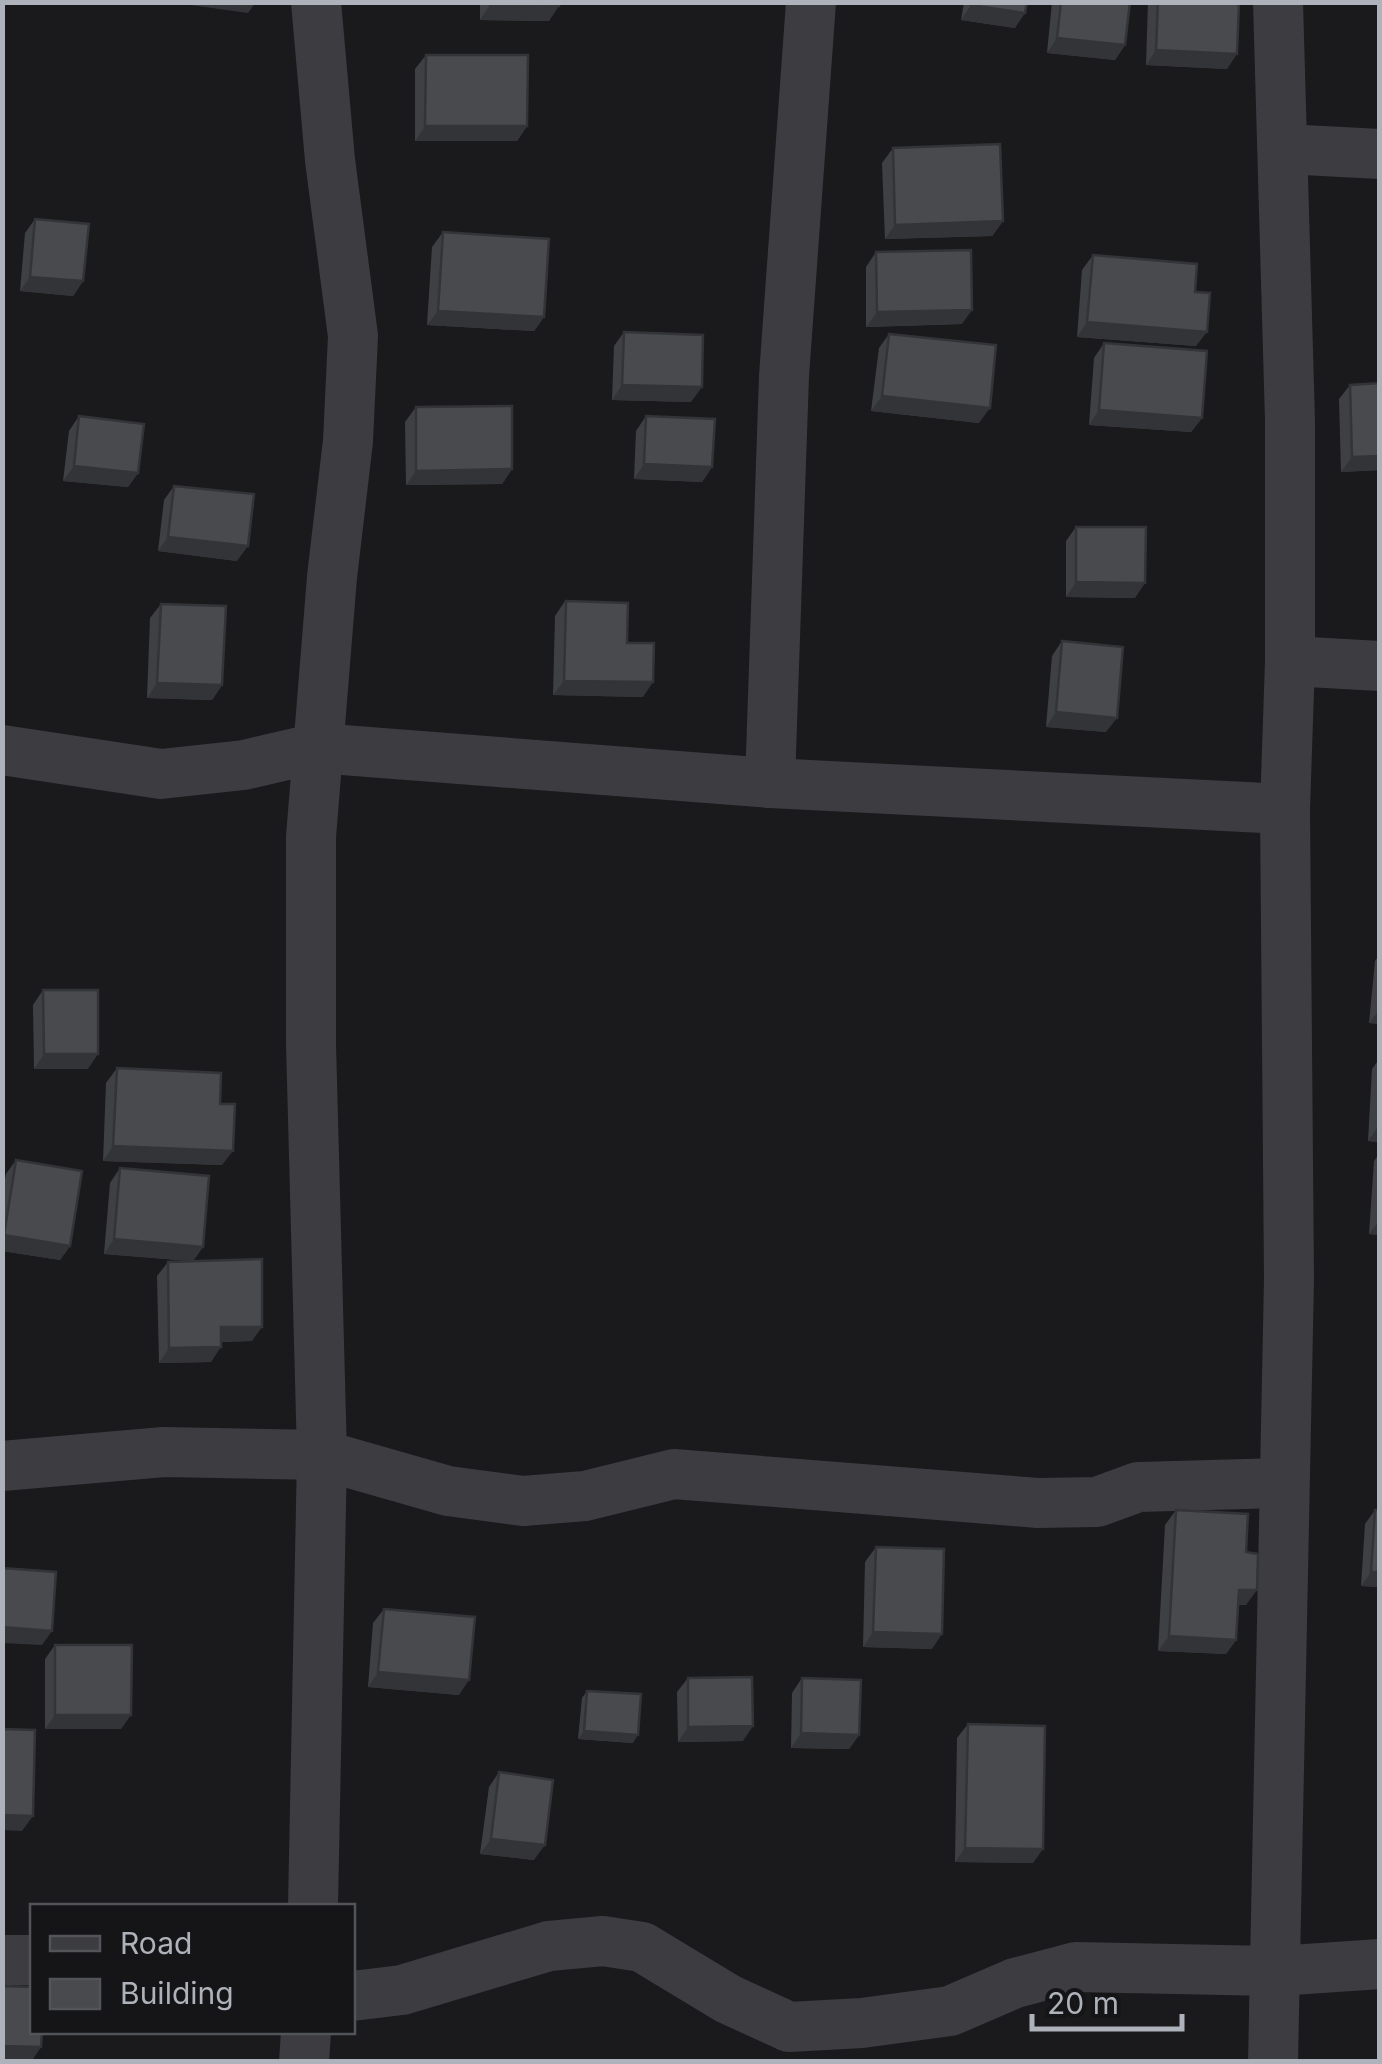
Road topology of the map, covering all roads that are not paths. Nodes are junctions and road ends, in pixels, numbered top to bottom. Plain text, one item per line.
1 (316, 2) edge
2 (811, 2) edge
3 (1278, 2) edge
4 (1284, 148) junction
5 (1380, 154) edge
6 (1290, 661) junction
7 (1380, 666) edge
8 (318, 748) junction
9 (2, 750) edge
10 (770, 782) junction
11 (1285, 809) junction
12 (322, 1455) junction
13 (2, 1466) edge
14 (1282, 1483) junction
15 (313, 1904) edge
16 (2, 1960) edge
17 (30, 1960) edge
18 (1380, 1964) edge
19 (1277, 1971) junction
20 (355, 1996) edge
21 (306, 2034) edge
22 (788, 2044) edge
23 (304, 2062) edge
24 (1273, 2062) edge

1 - 8 street
2 - 10 street
3 - 4 street
4 - 5 street
4 - 6 street
6 - 7 street
6 - 11 street
8 - 9 street
8 - 10 street
8 - 12 street
10 - 11 street
11 - 14 street
12 - 13 street
12 - 14 street
12 - 15 street
14 - 19 street
16 - 17 street
18 - 19 street
19 - 22 street
19 - 24 street
20 - 22 street
21 - 23 street

